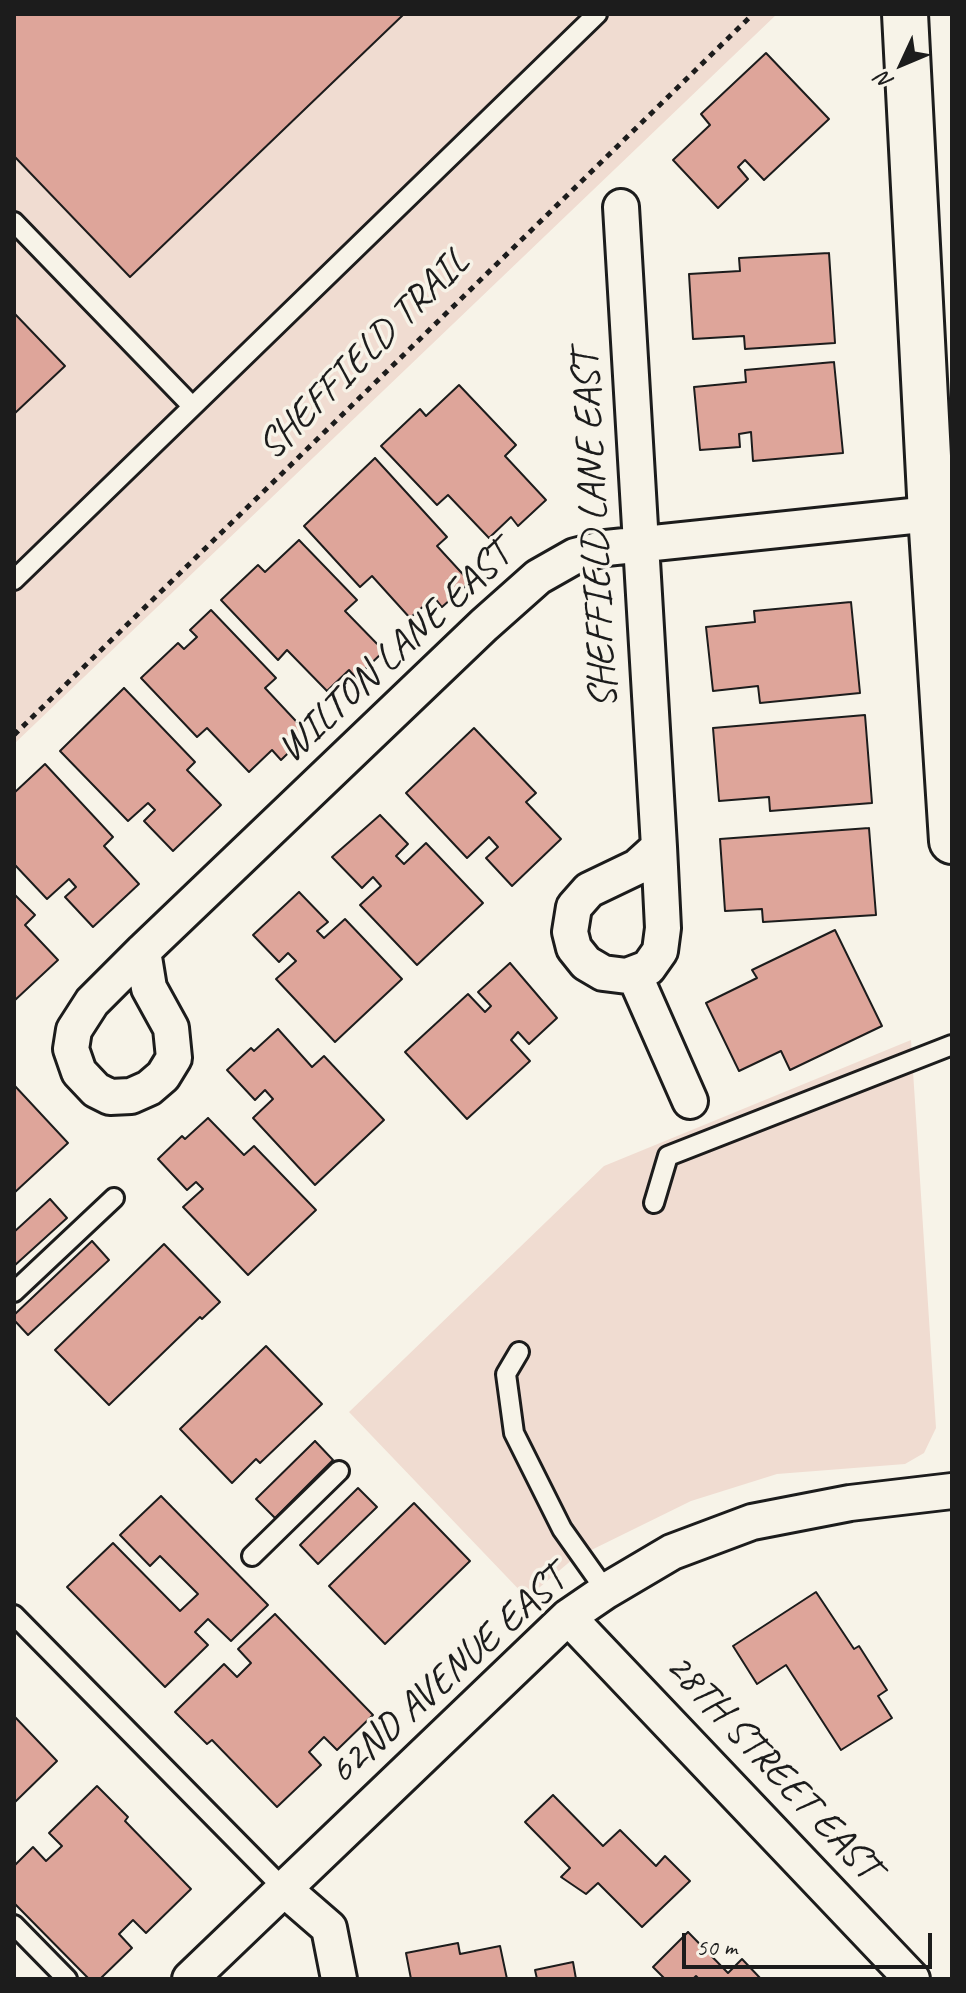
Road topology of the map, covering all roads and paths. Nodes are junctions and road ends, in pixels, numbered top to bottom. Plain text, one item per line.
1 (597, 14) edge
2 (753, 14) edge
3 (912, 18) edge
4 (621, 207) dead end
5 (14, 222) edge
6 (192, 406) junction
7 (942, 511) edge
8 (641, 545) junction
9 (14, 580) edge
10 (14, 735) edge
11 (952, 841) edge
12 (659, 847) junction
13 (143, 951) dead end
14 (634, 974) junction
15 (952, 1045) edge
16 (690, 1101) dead end
17 (114, 1198) dead end
18 (654, 1203) dead end
19 (14, 1292) edge
20 (519, 1352) dead end
21 (339, 1471) dead end
22 (952, 1491) edge
23 (252, 1556) dead end
24 (606, 1591) junction
25 (14, 1615) edge
26 (568, 1617) junction
27 (284, 1889) junction
28 (14, 1925) edge
29 (67, 1979) edge
30 (190, 1979) edge
31 (339, 1979) edge
32 (912, 1979) edge

1 - 6 lane
2 - 10 path, SHEFFIELD TRAIL
3 - 7 main road
4 - 8 street, SHEFFIELD LANE EAST
5 - 6 lane
6 - 9 lane
7 - 8 street, WILTON LANE EAST
7 - 11 main road
8 - 12 street, SHEFFIELD LANE EAST
8 - 13 street, WILTON LANE EAST
12 - 14 street, SHEFFIELD LANE EAST
12 - 14 street
14 - 16 street
15 - 18 lane
17 - 19 lane
20 - 24 lane
21 - 23 lane
22 - 24 street, 62ND AVENUE EAST
24 - 26 street, 62ND AVENUE EAST
25 - 27 lane
26 - 27 street, 62ND AVENUE EAST
26 - 32 street, 28TH STREET EAST
27 - 30 street, 62ND AVENUE EAST
27 - 31 street
28 - 29 lane

